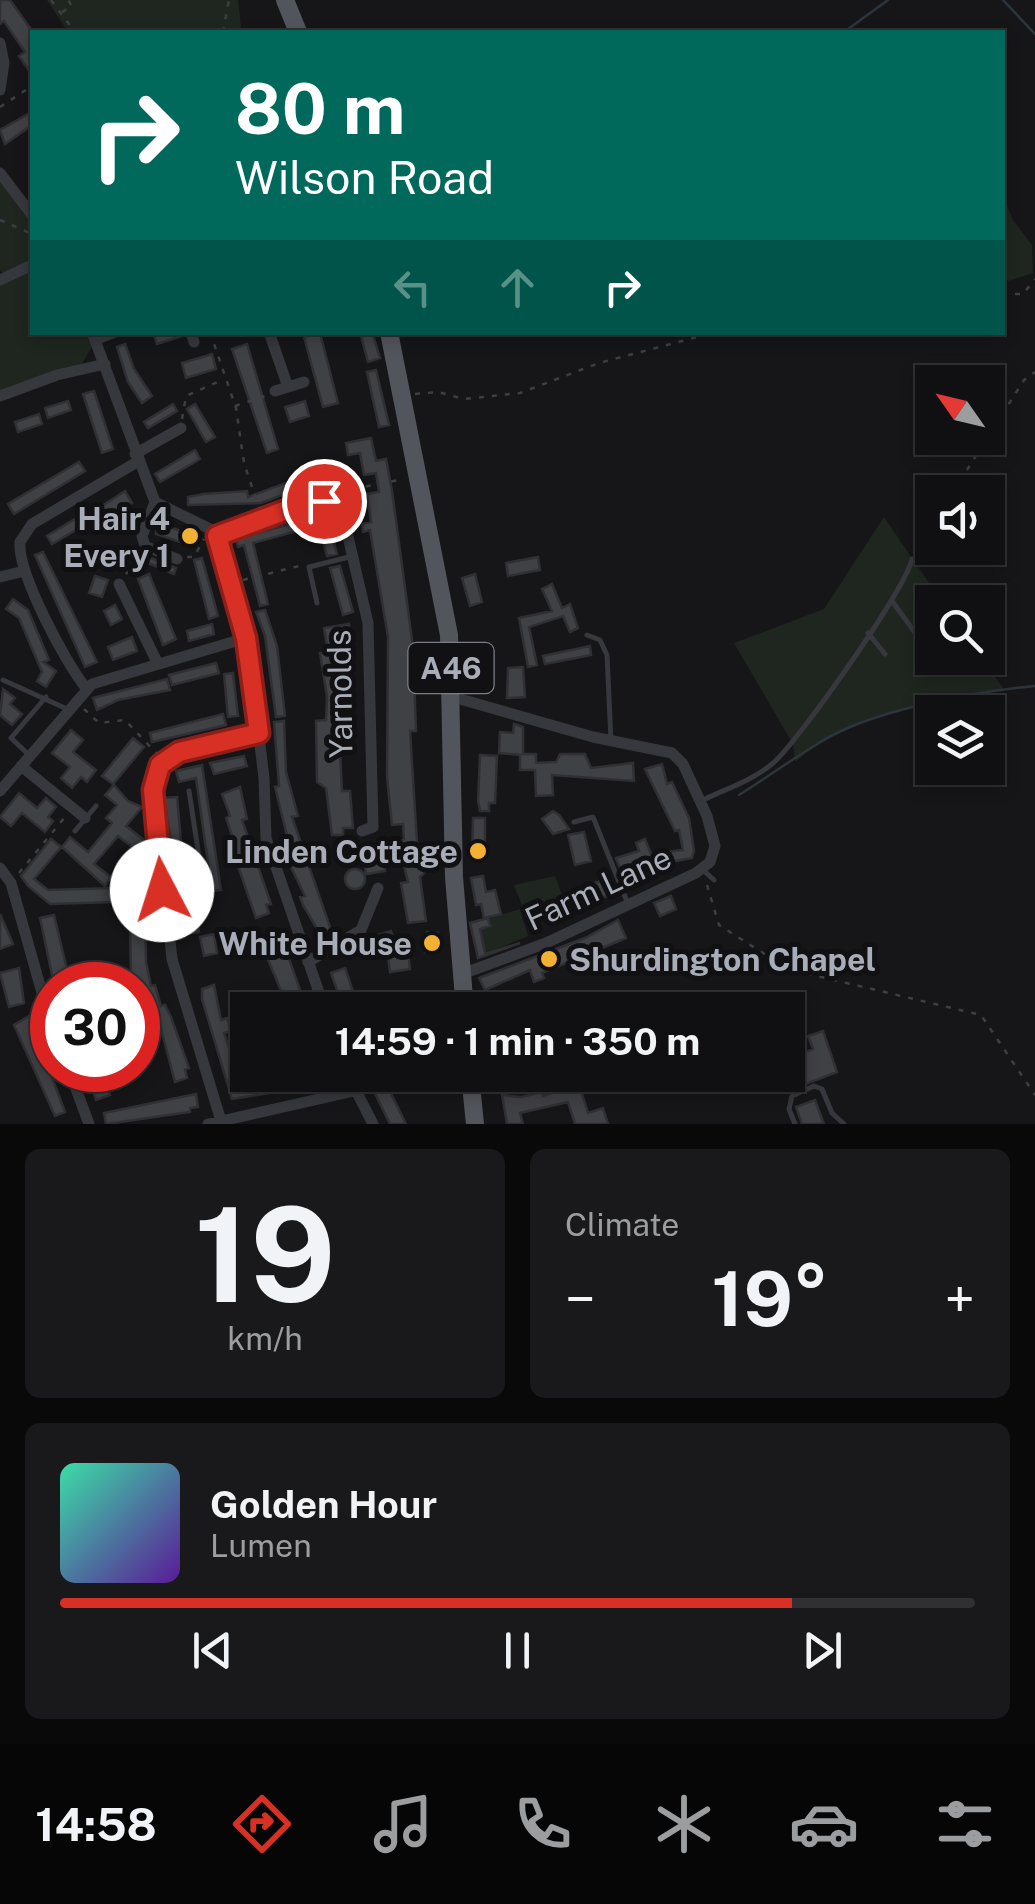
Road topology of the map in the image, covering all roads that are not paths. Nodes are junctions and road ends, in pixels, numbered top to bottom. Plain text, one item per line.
1 (285, 0) edge
2 (297, 30) edge
3 (0, 44) edge
4 (0, 90) edge
5 (0, 173) edge
6 (30, 213) edge
7 (30, 266) edge
8 (0, 280) edge
9 (270, 335) edge
10 (389, 335) edge
11 (94, 336) edge
12 (106, 364) junction
13 (304, 382) dead end
14 (0, 396) edge
15 (181, 428) road end
16 (136, 458) junction
17 (338, 470) dead end
18 (155, 502) junction
19 (334, 505) junction
20 (209, 530) junction
21 (354, 556) junction
22 (177, 559) road end
23 (912, 559) road end
24 (25, 570) junction
25 (0, 576) edge
26 (119, 584) road end
27 (892, 601) junction
28 (317, 602) dead end
29 (868, 633) junction
30 (915, 633) edge
31 (587, 635) dead end
32 (246, 638) junction
33 (885, 654) dead end
34 (158, 662) junction
35 (3, 680) dead end
36 (86, 688) junction
37 (46, 697) junction
38 (454, 698) junction
39 (71, 705) junction
40 (259, 733) junction
41 (611, 741) junction
42 (30, 755) junction
43 (21, 766) junction
44 (0, 791) edge
45 (189, 791) dead end
46 (700, 802) junction
47 (96, 806) dead end
48 (85, 818) junction
49 (574, 822) dead end
50 (373, 827) dead end
51 (75, 830) dead end
52 (0, 868) edge
53 (702, 870) junction
54 (714, 880) dead end
55 (378, 888) dead end
56 (162, 890) junction
57 (628, 904) junction
58 (33, 962) edge
59 (308, 962) junction
60 (462, 974) junction
61 (319, 992) edge
62 (464, 992) edge
63 (77, 1092) edge
64 (350, 1092) edge
65 (355, 1092) edge
66 (472, 1092) edge
67 (479, 1119) edge
68 (215, 1123) edge
69 (89, 1124) edge
70 (372, 1124) edge
71 (794, 1124) edge
72 (844, 1124) edge

1 - 2 main road
3 - 4 street
5 - 6 street
7 - 8 street
9 - 13 street
10 - 38 main road, A46
11 - 12 street
12 - 14 street
12 - 16 street
15 - 16 street
16 - 18 street
16 - 24 street
17 - 19 street
18 - 20 street
18 - 22 street
19 - 20 street
19 - 21 street, Yarnolds
20 - 32 street
21 - 28 lane
21 - 50 street, Yarnolds
23 - 27 lane
24 - 25 street
24 - 36 street
26 - 34 street
27 - 29 lane
27 - 30 lane
29 - 33 lane
29 - 46 lane
31 - 41 lane
32 - 34 street
32 - 40 street
34 - 36 street
35 - 37 lane
36 - 39 street
37 - 39 lane
37 - 42 lane
38 - 41 street, Farm Lane
38 - 60 main road, A46
39 - 42 street
40 - 56 street
40 - 59 street
41 - 46 street, Farm Lane
42 - 43 street
43 - 44 street
43 - 48 street
45 - 56 lane
46 - 53 street, Farm Lane
47 - 48 lane
48 - 51 lane
49 - 57 lane
52 - 58 street
53 - 54 lane
53 - 57 street, Farm Lane
55 - 59 street
56 - 68 street
57 - 60 street, Farm Lane
59 - 61 street
60 - 62 main road, A46
63 - 69 street
64 - 68 street
65 - 70 street
66 - 67 main road
71 - 72 lane

